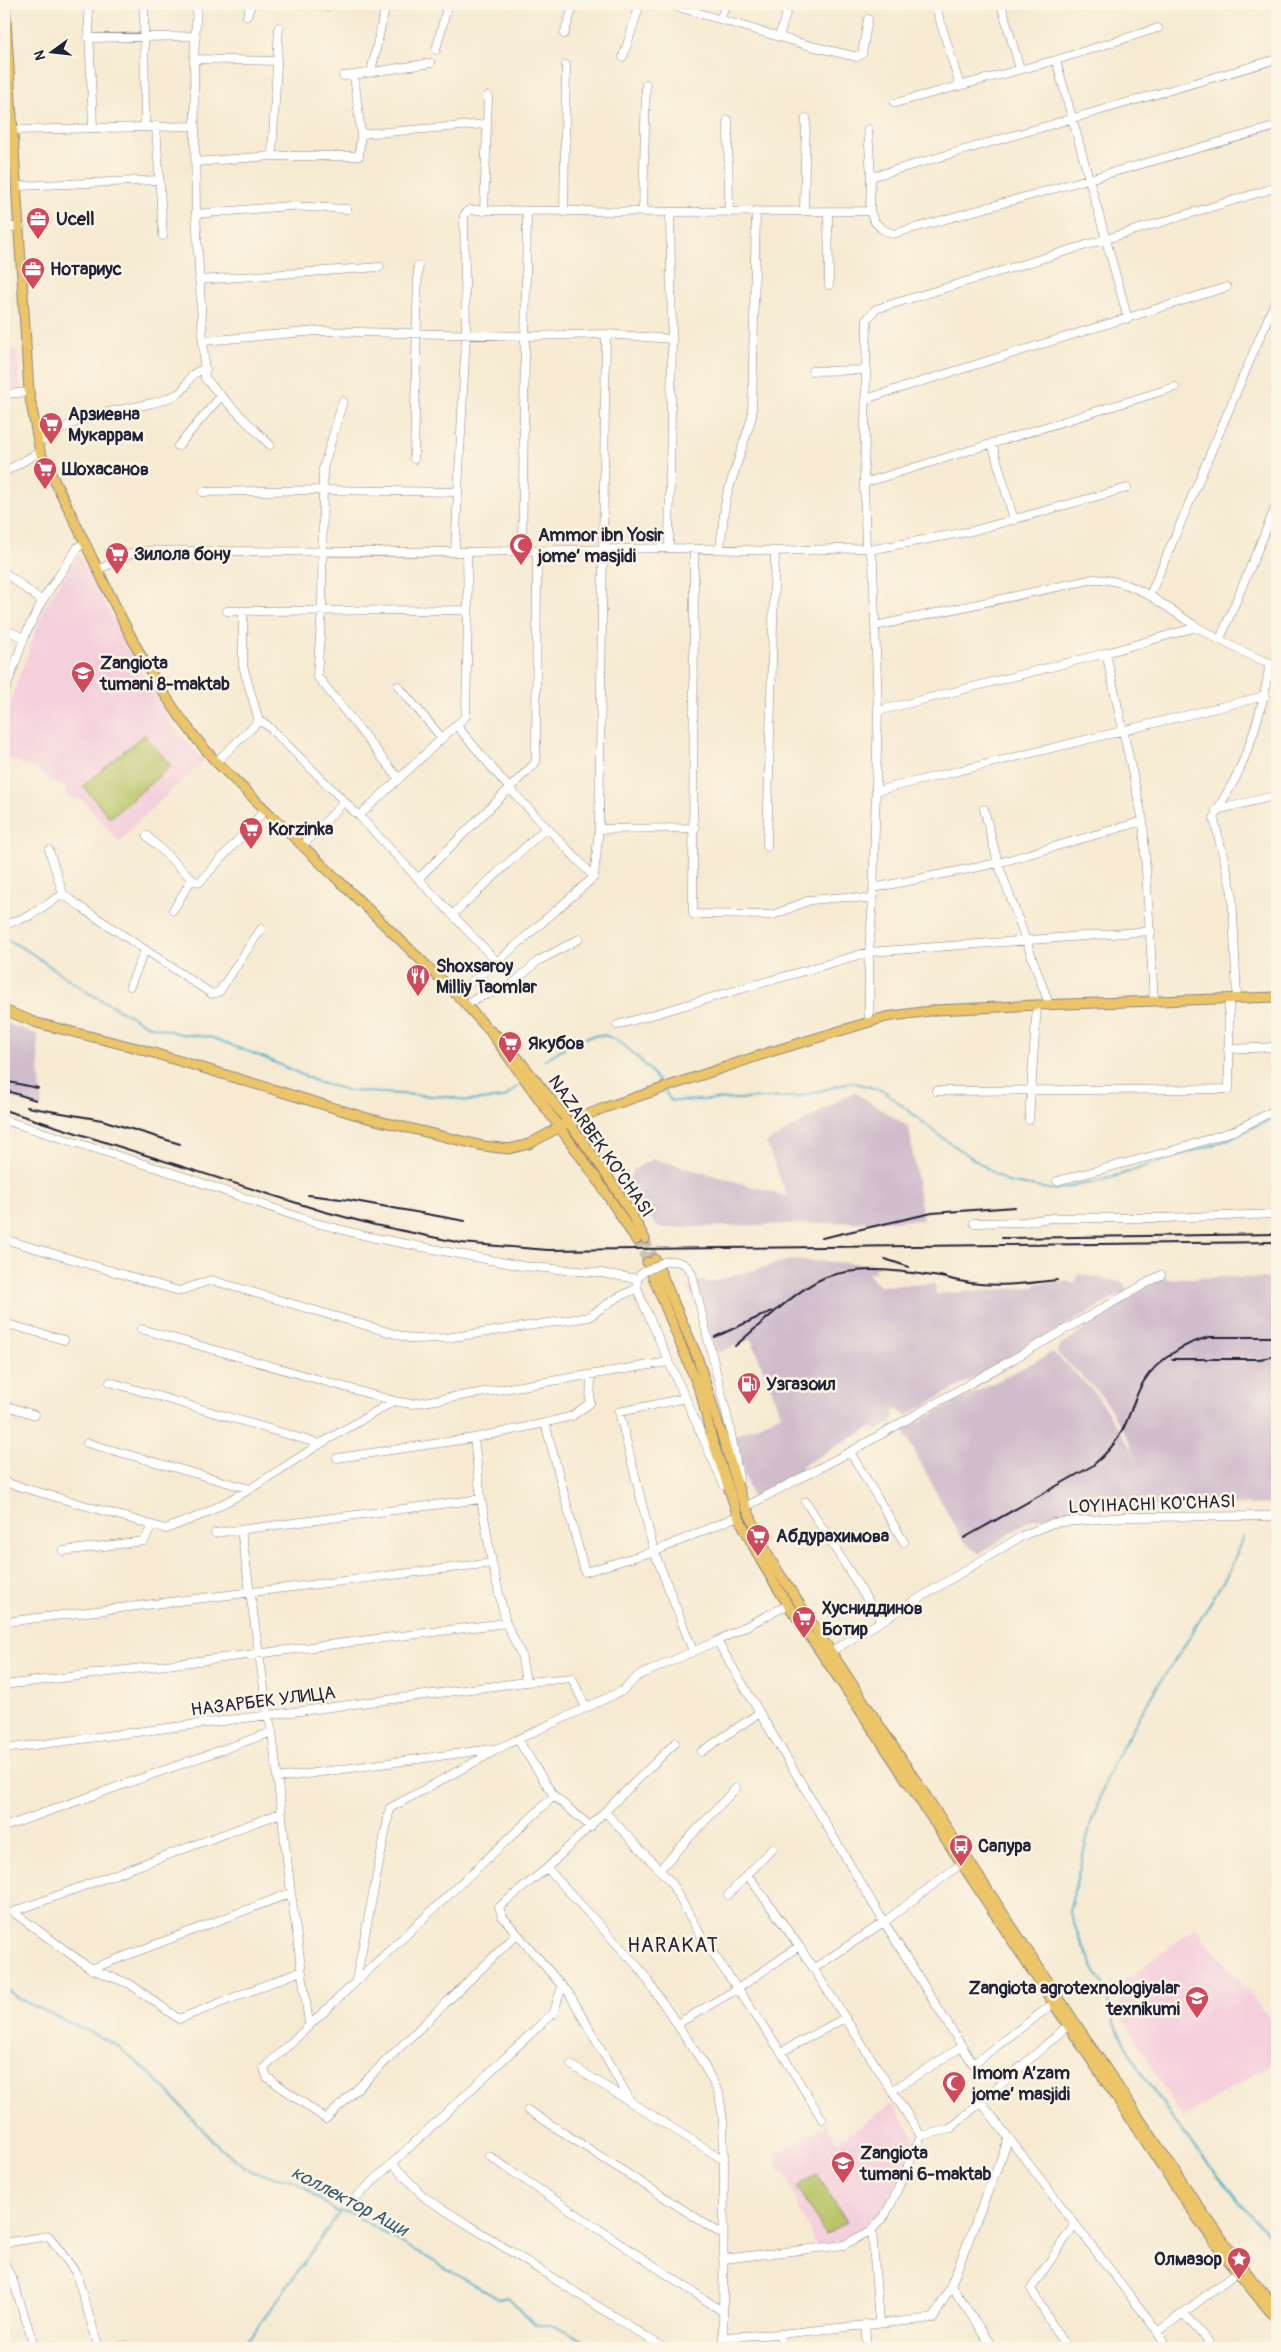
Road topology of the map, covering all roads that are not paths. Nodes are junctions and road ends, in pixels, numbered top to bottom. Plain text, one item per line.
1 (5, 4) edge
2 (88, 4) edge
3 (144, 4) edge
4 (197, 4) edge
5 (251, 4) edge
6 (386, 4) edge
7 (448, 4) edge
8 (574, 4) edge
9 (640, 4) edge
10 (668, 4) edge
11 (726, 4) edge
12 (789, 4) edge
13 (936, 4) edge
14 (1001, 4) edge
15 (247, 16) dead end
16 (868, 18) dead end
17 (721, 19) junction
18 (278, 27) dead end
19 (1158, 28) dead end
20 (564, 34) dead end
21 (196, 36) junction
22 (779, 37) junction
23 (88, 38) junction
24 (143, 38) junction
25 (436, 50) dead end
26 (6, 55) edge
27 (624, 57) dead end
28 (194, 58) junction
29 (1277, 59) edge
30 (1056, 60) junction
31 (276, 61) junction
32 (431, 63) dead end
33 (566, 65) dead end
34 (1020, 69) junction
35 (371, 72) junction
36 (354, 75) junction
37 (343, 76) dead end
38 (646, 84) dead end
39 (960, 86) junction
40 (488, 96) dead end
41 (895, 103) dead end
42 (806, 118) dead end
43 (1074, 119) junction
44 (728, 120) dead end
45 (486, 124) junction
46 (156, 126) junction
47 (195, 126) junction
48 (1277, 126) edge
49 (93, 127) junction
50 (145, 127) junction
51 (868, 129) dead end
52 (14, 130) junction
53 (361, 134) junction
54 (272, 156) junction
55 (195, 162) junction
56 (871, 177) junction
57 (1090, 179) junction
58 (159, 180) junction
59 (18, 186) junction
60 (1277, 187) edge
61 (347, 209) dead end
62 (804, 210) junction
63 (484, 211) junction
64 (756, 211) junction
65 (870, 211) junction
66 (527, 212) junction
67 (564, 212) junction
68 (643, 212) junction
69 (670, 212) junction
70 (729, 212) junction
71 (828, 212) junction
72 (196, 214) junction
73 (4, 227) edge
74 (20, 227) junction
75 (163, 236) dead end
76 (1105, 240) junction
77 (418, 266) dead end
78 (380, 267) dead end
79 (199, 280) junction
80 (829, 285) dead end
81 (1227, 287) dead end
82 (1277, 297) edge
83 (1128, 319) junction
84 (418, 332) junction
85 (466, 334) junction
86 (606, 334) junction
87 (527, 336) junction
88 (672, 339) junction
89 (204, 341) junction
90 (206, 369) junction
91 (867, 370) junction
92 (812, 371) dead end
93 (1175, 387) dead end
94 (29, 392) junction
95 (4, 394) edge
96 (221, 396) junction
97 (865, 399) junction
98 (343, 401) dead end
99 (38, 442) junction
100 (992, 442) junction
101 (270, 445) dead end
102 (178, 446) dead end
103 (40, 452) junction
104 (414, 459) dead end
105 (4, 472) edge
106 (864, 483) junction
107 (1127, 488) dead end
108 (323, 490) junction
109 (203, 492) dead end
110 (457, 492) junction
111 (1277, 504) edge
112 (1014, 520) junction
113 (85, 543) junction
114 (669, 548) junction
115 (694, 548) junction
116 (720, 548) junction
117 (604, 549) junction
118 (867, 549) junction
119 (322, 551) junction
120 (775, 551) junction
121 (455, 552) junction
122 (466, 552) junction
123 (522, 552) junction
124 (537, 552) junction
125 (98, 570) junction
126 (4, 572) edge
127 (1150, 595) junction
128 (42, 601) junction
129 (468, 610) junction
130 (227, 611) dead end
131 (243, 611) junction
132 (322, 611) junction
133 (875, 626) junction
134 (1197, 626) junction
135 (4, 629) edge
136 (24, 638) junction
137 (1220, 640) junction
138 (1106, 654) junction
139 (1273, 664) edge
140 (398, 686) dead end
141 (4, 694) edge
142 (1265, 696) junction
143 (878, 711) junction
144 (259, 721) junction
145 (456, 725) junction
146 (1122, 730) junction
147 (442, 738) junction
148 (216, 762) junction
149 (399, 780) junction
150 (510, 788) junction
151 (876, 791) junction
152 (1270, 797) dead end
153 (344, 802) junction
154 (984, 809) dead end
155 (265, 810) junction
156 (1216, 810) junction
157 (358, 816) junction
158 (1142, 821) junction
159 (546, 828) junction
160 (694, 828) junction
161 (599, 829) junction
162 (147, 836) dead end
163 (302, 846) junction
164 (767, 847) dead end
165 (49, 850) dead end
166 (998, 863) junction
167 (594, 877) junction
168 (192, 879) junction
169 (418, 879) junction
170 (873, 888) junction
171 (63, 894) junction
172 (873, 900) junction
173 (173, 910) dead end
174 (452, 915) junction
175 (4, 925) edge
176 (261, 929) dead end
177 (1151, 931) junction
178 (579, 939) dead end
179 (1028, 940) junction
180 (145, 950) junction
181 (869, 952) junction
182 (497, 962) junction
183 (130, 986) dead end
184 (456, 994) junction
185 (1277, 997) edge
186 (1233, 998) junction
187 (1154, 1001) junction
188 (1050, 1004) junction
189 (466, 1005) junction
190 (1037, 1005) junction
191 (4, 1010) edge
192 (868, 1021) junction
193 (617, 1024) dead end
194 (1277, 1047) edge
195 (1228, 1049) junction
196 (936, 1091) dead end
197 (1031, 1091) junction
198 (1277, 1109) edge
199 (4, 1120) edge
200 (1029, 1120) dead end
201 (564, 1126) junction
202 (1057, 1181) dead end
203 (1277, 1214) edge
204 (974, 1223) dead end
205 (4, 1239) edge
206 (641, 1239) tunnel mouth
207 (655, 1261) junction
208 (1161, 1276) dead end
209 (637, 1279) junction
210 (637, 1288) junction
211 (4, 1323) edge
212 (141, 1329) dead end
213 (64, 1340) dead end
214 (668, 1362) junction
215 (591, 1377) junction
216 (110, 1382) dead end
217 (686, 1398) junction
218 (394, 1401) junction
219 (4, 1405) edge
220 (35, 1415) dead end
221 (545, 1423) junction
222 (474, 1438) junction
223 (87, 1443) dead end
224 (320, 1444) junction
225 (850, 1452) junction
226 (337, 1458) dead end
227 (4, 1482) edge
228 (250, 1489) junction
229 (736, 1498) junction
230 (481, 1500) junction
231 (806, 1502) dead end
232 (745, 1507) junction
233 (738, 1516) junction
234 (1277, 1516) edge
235 (152, 1526) junction
236 (241, 1530) junction
237 (214, 1533) dead end
238 (904, 1542) dead end
239 (62, 1551) dead end
240 (654, 1551) junction
241 (492, 1562) junction
242 (250, 1592) junction
243 (788, 1605) junction
244 (880, 1620) junction
245 (13, 1621) dead end
246 (506, 1623) junction
247 (717, 1641) junction
248 (694, 1651) junction
249 (259, 1653) junction
250 (827, 1654) junction
251 (526, 1682) junction
252 (4, 1685) edge
253 (586, 1708) junction
254 (759, 1714) junction
255 (268, 1715) junction
256 (272, 1732) junction
257 (518, 1740) junction
258 (675, 1743) dead end
259 (499, 1748) junction
260 (4, 1749) edge
261 (701, 1752) dead end
262 (277, 1778) junction
263 (736, 1788) dead end
264 (554, 1796) junction
265 (281, 1812) junction
266 (605, 1812) junction
267 (4, 1827) edge
268 (591, 1827) junction
269 (773, 1848) dead end
270 (962, 1863) junction
271 (547, 1868) junction
272 (660, 1869) junction
273 (747, 1874) junction
274 (290, 1893) junction
275 (728, 1895) dead end
276 (884, 1922) junction
277 (518, 1934) junction
278 (799, 1946) junction
279 (91, 1969) junction
280 (812, 1969) junction
281 (301, 1971) junction
282 (356, 1980) junction
283 (562, 1986) junction
284 (739, 1988) junction
285 (1057, 2001) junction
286 (846, 2018) junction
287 (1070, 2023) junction
288 (310, 2024) junction
289 (677, 2024) junction
290 (963, 2046) junction
291 (781, 2052) junction
292 (571, 2065) dead end
293 (893, 2090) junction
294 (632, 2102) junction
295 (981, 2102) junction
296 (528, 2110) dead end
297 (822, 2119) dead end
298 (921, 2136) junction
299 (1009, 2138) junction
300 (489, 2156) dead end
301 (724, 2160) junction
302 (392, 2163) junction
303 (354, 2200) dead end
304 (1075, 2224) junction
305 (872, 2230) junction
306 (723, 2235) junction
307 (4, 2244) edge
308 (723, 2259) junction
309 (4, 2262) edge
310 (1237, 2272) junction
311 (951, 2285) junction
312 (1275, 2304) edge
313 (722, 2311) junction
314 (1183, 2313) junction
315 (1277, 2319) edge
316 (879, 2322) junction
317 (864, 2324) junction
318 (1158, 2332) junction
319 (780, 2334) junction
320 (723, 2337) junction
321 (125, 2345) dead end
322 (35, 2348) edge
323 (99, 2348) edge
324 (113, 2348) edge
325 (664, 2348) edge
326 (721, 2348) edge
327 (782, 2348) edge
328 (867, 2348) edge
329 (993, 2348) edge
330 (1066, 2348) edge
331 (1167, 2348) edge
332 (1214, 2348) edge

1 - 26 main road, NAZARBEK KO'CHASI
2 - 23 street
3 - 24 street
4 - 21 street
5 - 15 street
6 - 35 street
7 - 25 street
8 - 20 street
9 - 27 street
10 - 17 street
11 - 17 street
12 - 22 street
13 - 39 street
14 - 34 street
16 - 22 street
17 - 22 street
18 - 31 street
19 - 30 street
21 - 24 street
21 - 28 street
23 - 24 street
23 - 49 street
24 - 50 street
26 - 52 main road, NAZARBEK KO'CHASI
28 - 31 street
28 - 47 street
29 - 43 street
30 - 34 street
30 - 43 street
31 - 54 street
32 - 35 street
33 - 67 street
34 - 39 street
35 - 36 street
36 - 37 street
36 - 53 street
38 - 68 street
39 - 41 street
40 - 45 street
42 - 62 street
43 - 56 street
43 - 57 street
44 - 70 street
45 - 53 street
45 - 63 street
46 - 47 street
46 - 50 street
46 - 58 street
47 - 55 street
48 - 57 street
49 - 50 street
49 - 52 street
51 - 56 street
52 - 59 main road, NAZARBEK KO'CHASI
53 - 54 street
54 - 55 street
55 - 72 street
56 - 65 street
57 - 65 street
57 - 76 street
58 - 59 street
58 - 75 street
59 - 74 main road, NAZARBEK KO'CHASI
60 - 76 street
61 - 72 street
62 - 64 street
62 - 71 street
63 - 66 street
63 - 85 street
64 - 70 street
64 - 116 street
65 - 71 street
66 - 67 street
66 - 87 street
67 - 68 street
68 - 69 street
69 - 70 street
69 - 88 street
71 - 80 street
72 - 79 street
73 - 74 street
74 - 94 main road, NAZARBEK KO'CHASI
76 - 83 street
76 - 91 street
77 - 84 street
78 - 79 street
79 - 89 street
81 - 83 street
82 - 127 street
83 - 97 street
84 - 85 street
84 - 89 street
84 - 104 street
85 - 87 street
85 - 110 street
86 - 87 street
86 - 88 street
86 - 117 street
87 - 123 street
88 - 114 street
89 - 90 street
90 - 96 street
90 - 99 street
91 - 92 street
91 - 97 street
93 - 100 street
94 - 95 street
94 - 99 main road, NAZARBEK KO'CHASI
96 - 101 street
96 - 102 street
97 - 106 street
98 - 108 street
99 - 103 main road, NAZARBEK KO'CHASI
100 - 106 street
100 - 112 street
103 - 105 street
103 - 113 main road, NAZARBEK KO'CHASI
106 - 118 street
107 - 112 street
108 - 109 street
108 - 110 street
108 - 119 street
110 - 121 street
111 - 137 street
112 - 118 street
113 - 125 main road, NAZARBEK KO'CHASI
113 - 128 street
114 - 115 street
114 - 117 street
115 - 116 street
115 - 160 street
116 - 120 street
117 - 124 street
117 - 161 street
118 - 120 street
118 - 133 street
119 - 121 street
119 - 125 street
119 - 132 street
120 - 164 street
121 - 122 street
122 - 123 street
122 - 129 street
123 - 124 street
124 - 150 street
125 - 148 main road, NAZARBEK KO'CHASI
126 - 128 street
127 - 133 street
127 - 134 street
128 - 136 street
129 - 132 street
129 - 145 street
130 - 131 street
131 - 132 street
131 - 144 street
132 - 149 street
133 - 143 street
134 - 137 street
134 - 138 street
135 - 136 street
136 - 141 street
137 - 139 street
138 - 143 street
138 - 146 street
139 - 142 street
140 - 147 street
142 - 146 street
142 - 156 street
143 - 151 street
144 - 148 street
144 - 153 street
145 - 147 street
145 - 150 street
146 - 151 street
146 - 158 street
147 - 149 street
148 - 155 main road, NAZARBEK KO'CHASI
149 - 157 street
150 - 159 street
150 - 169 street
151 - 170 street
152 - 156 street
153 - 157 street
153 - 163 street
154 - 166 street
155 - 163 main road, NAZARBEK KO'CHASI
155 - 168 street
156 - 186 street
157 - 169 street
158 - 166 street
158 - 177 street
159 - 167 street
159 - 174 street
160 - 161 street
160 - 172 street
161 - 167 street
162 - 168 street
163 - 184 main road, NAZARBEK KO'CHASI
165 - 171 street
166 - 170 street
166 - 179 street
167 - 182 street
168 - 173 street
169 - 174 street
170 - 172 street
171 - 175 street
171 - 180 street
172 - 181 street
174 - 182 street
176 - 180 street
177 - 179 street
177 - 187 street
178 - 189 street
179 - 181 street
179 - 188 street
180 - 183 street
181 - 192 street
181 - 193 street
182 - 184 street
184 - 189 main road, NAZARBEK KO'CHASI
185 - 186 main road
186 - 187 main road
186 - 195 street
187 - 188 main road
188 - 190 main road
189 - 201 main road, NAZARBEK KO'CHASI
190 - 192 main road
190 - 197 street
191 - 201 main road
192 - 201 main road
194 - 195 street
195 - 197 street
196 - 197 street
197 - 200 street
198 - 202 street
199 - 209 street
201 - 206 main road, NAZARBEK KO'CHASI
203 - 204 street
205 - 210 street
207 - 209 street, bridge
207 - 229 main road
207 - 229 street
208 - 225 street
209 - 210 street
210 - 214 street
211 - 213 street
212 - 218 street
214 - 215 street
214 - 217 street
215 - 218 street
215 - 221 street
216 - 224 street
217 - 229 street
217 - 240 street
218 - 224 street
219 - 220 street
221 - 222 street
221 - 240 street
222 - 226 street
222 - 230 street
223 - 228 street
224 - 228 street
225 - 232 street
225 - 238 street
227 - 235 street
228 - 235 street
229 - 232 main road
229 - 233 main road
230 - 236 street
230 - 241 street
231 - 244 street
232 - 250 main road
233 - 240 street
233 - 243 main road
234 - 244 street, LOYIHACHI KO'CHASI
235 - 239 street
236 - 237 street
236 - 242 street
240 - 248 street
241 - 242 street
241 - 246 street
242 - 245 street
242 - 249 street
243 - 247 street
243 - 250 main road
244 - 250 street, LOYIHACHI KO'CHASI
246 - 249 street
246 - 251 street
247 - 248 street
247 - 254 street
248 - 253 street
249 - 252 street
249 - 255 street
250 - 270 main road
250 - 285 main road
251 - 253 street, НАЗАРБЕК УЛИЦА
251 - 255 street, НАЗАРБЕК УЛИЦА
253 - 257 street
254 - 261 street
254 - 276 street
255 - 256 street
255 - 260 street, НАЗАРБЕК УЛИЦА
256 - 262 street
256 - 267 street
257 - 259 street
257 - 264 street
258 - 266 street
259 - 262 street
259 - 282 street
262 - 265 street
263 - 272 street
264 - 268 street
264 - 282 street
265 - 274 street
265 - 279 street
266 - 268 street
266 - 272 street
268 - 271 street
269 - 273 street
270 - 276 street
270 - 285 main road
271 - 277 street
271 - 289 street
272 - 284 street
273 - 275 street
273 - 278 street
274 - 279 street
274 - 281 street
276 - 280 street
276 - 290 street
277 - 283 street
277 - 288 street
278 - 280 street
278 - 284 street
279 - 281 street
280 - 286 street
281 - 288 street
282 - 288 street
283 - 294 street
283 - 302 street
284 - 289 street
284 - 291 street
285 - 287 main road
285 - 290 street
286 - 291 street
286 - 293 street
287 - 295 street
287 - 310 main road
287 - 312 main road
289 - 301 street
290 - 293 street
291 - 297 street
292 - 294 street
293 - 298 street
294 - 301 street
295 - 298 street
295 - 299 street
296 - 306 street
298 - 305 street
299 - 304 street
299 - 311 street
300 - 313 street
301 - 306 street
302 - 303 street
302 - 325 street
304 - 318 street
304 - 330 street
305 - 308 street
305 - 316 street
306 - 308 street
307 - 323 street
308 - 313 street
309 - 322 street
310 - 314 street
310 - 315 main road
311 - 316 street
311 - 329 street
313 - 320 street
314 - 318 street
314 - 332 street
316 - 317 street
317 - 319 street
317 - 328 street
318 - 331 street
319 - 320 street
319 - 327 street
320 - 326 street
321 - 324 street

